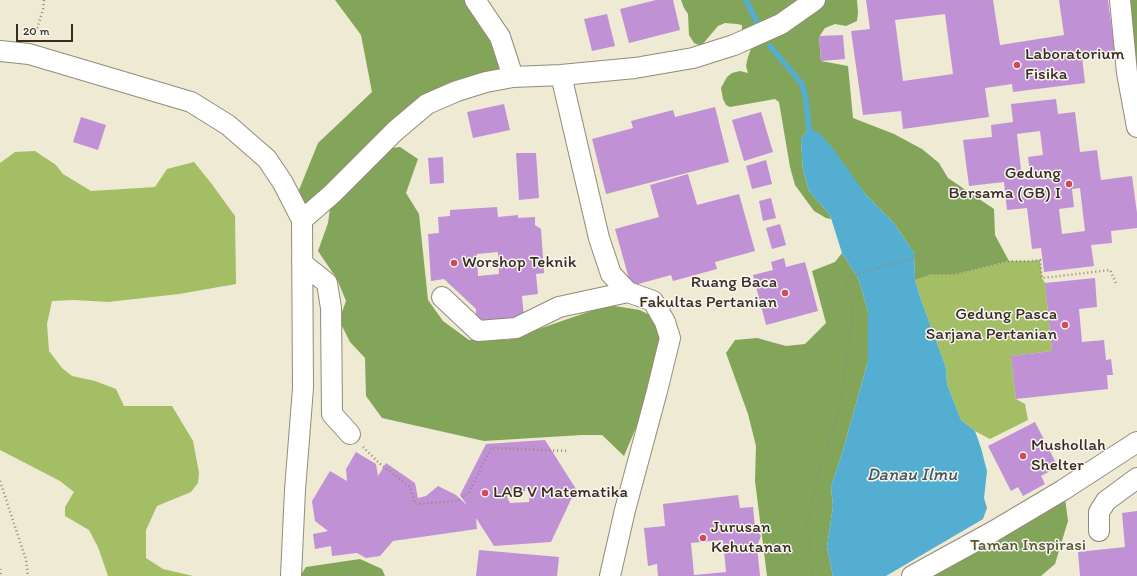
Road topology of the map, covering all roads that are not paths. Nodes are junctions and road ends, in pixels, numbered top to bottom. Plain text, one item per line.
1 (475, 0) edge
2 (816, 0) edge
3 (1120, 0) edge
4 (0, 51) edge
5 (561, 75) junction
6 (513, 77) junction
7 (1137, 127) edge
8 (302, 220) junction
9 (302, 263) junction
10 (628, 292) junction
11 (442, 297) dead end
12 (350, 434) road end
13 (1135, 443) edge
14 (1137, 465) edge
15 (1137, 478) edge
16 (1099, 530) dead end
17 (291, 576) edge
18 (610, 576) edge
19 (912, 576) edge

1 - 6 lane
2 - 5 lane
3 - 7 lane
4 - 8 lane
5 - 6 lane
5 - 10 lane
6 - 8 lane
8 - 9 lane
9 - 12 lane
9 - 17 lane
10 - 11 lane
10 - 18 lane
13 - 14 lane
13 - 19 lane
15 - 16 lane

